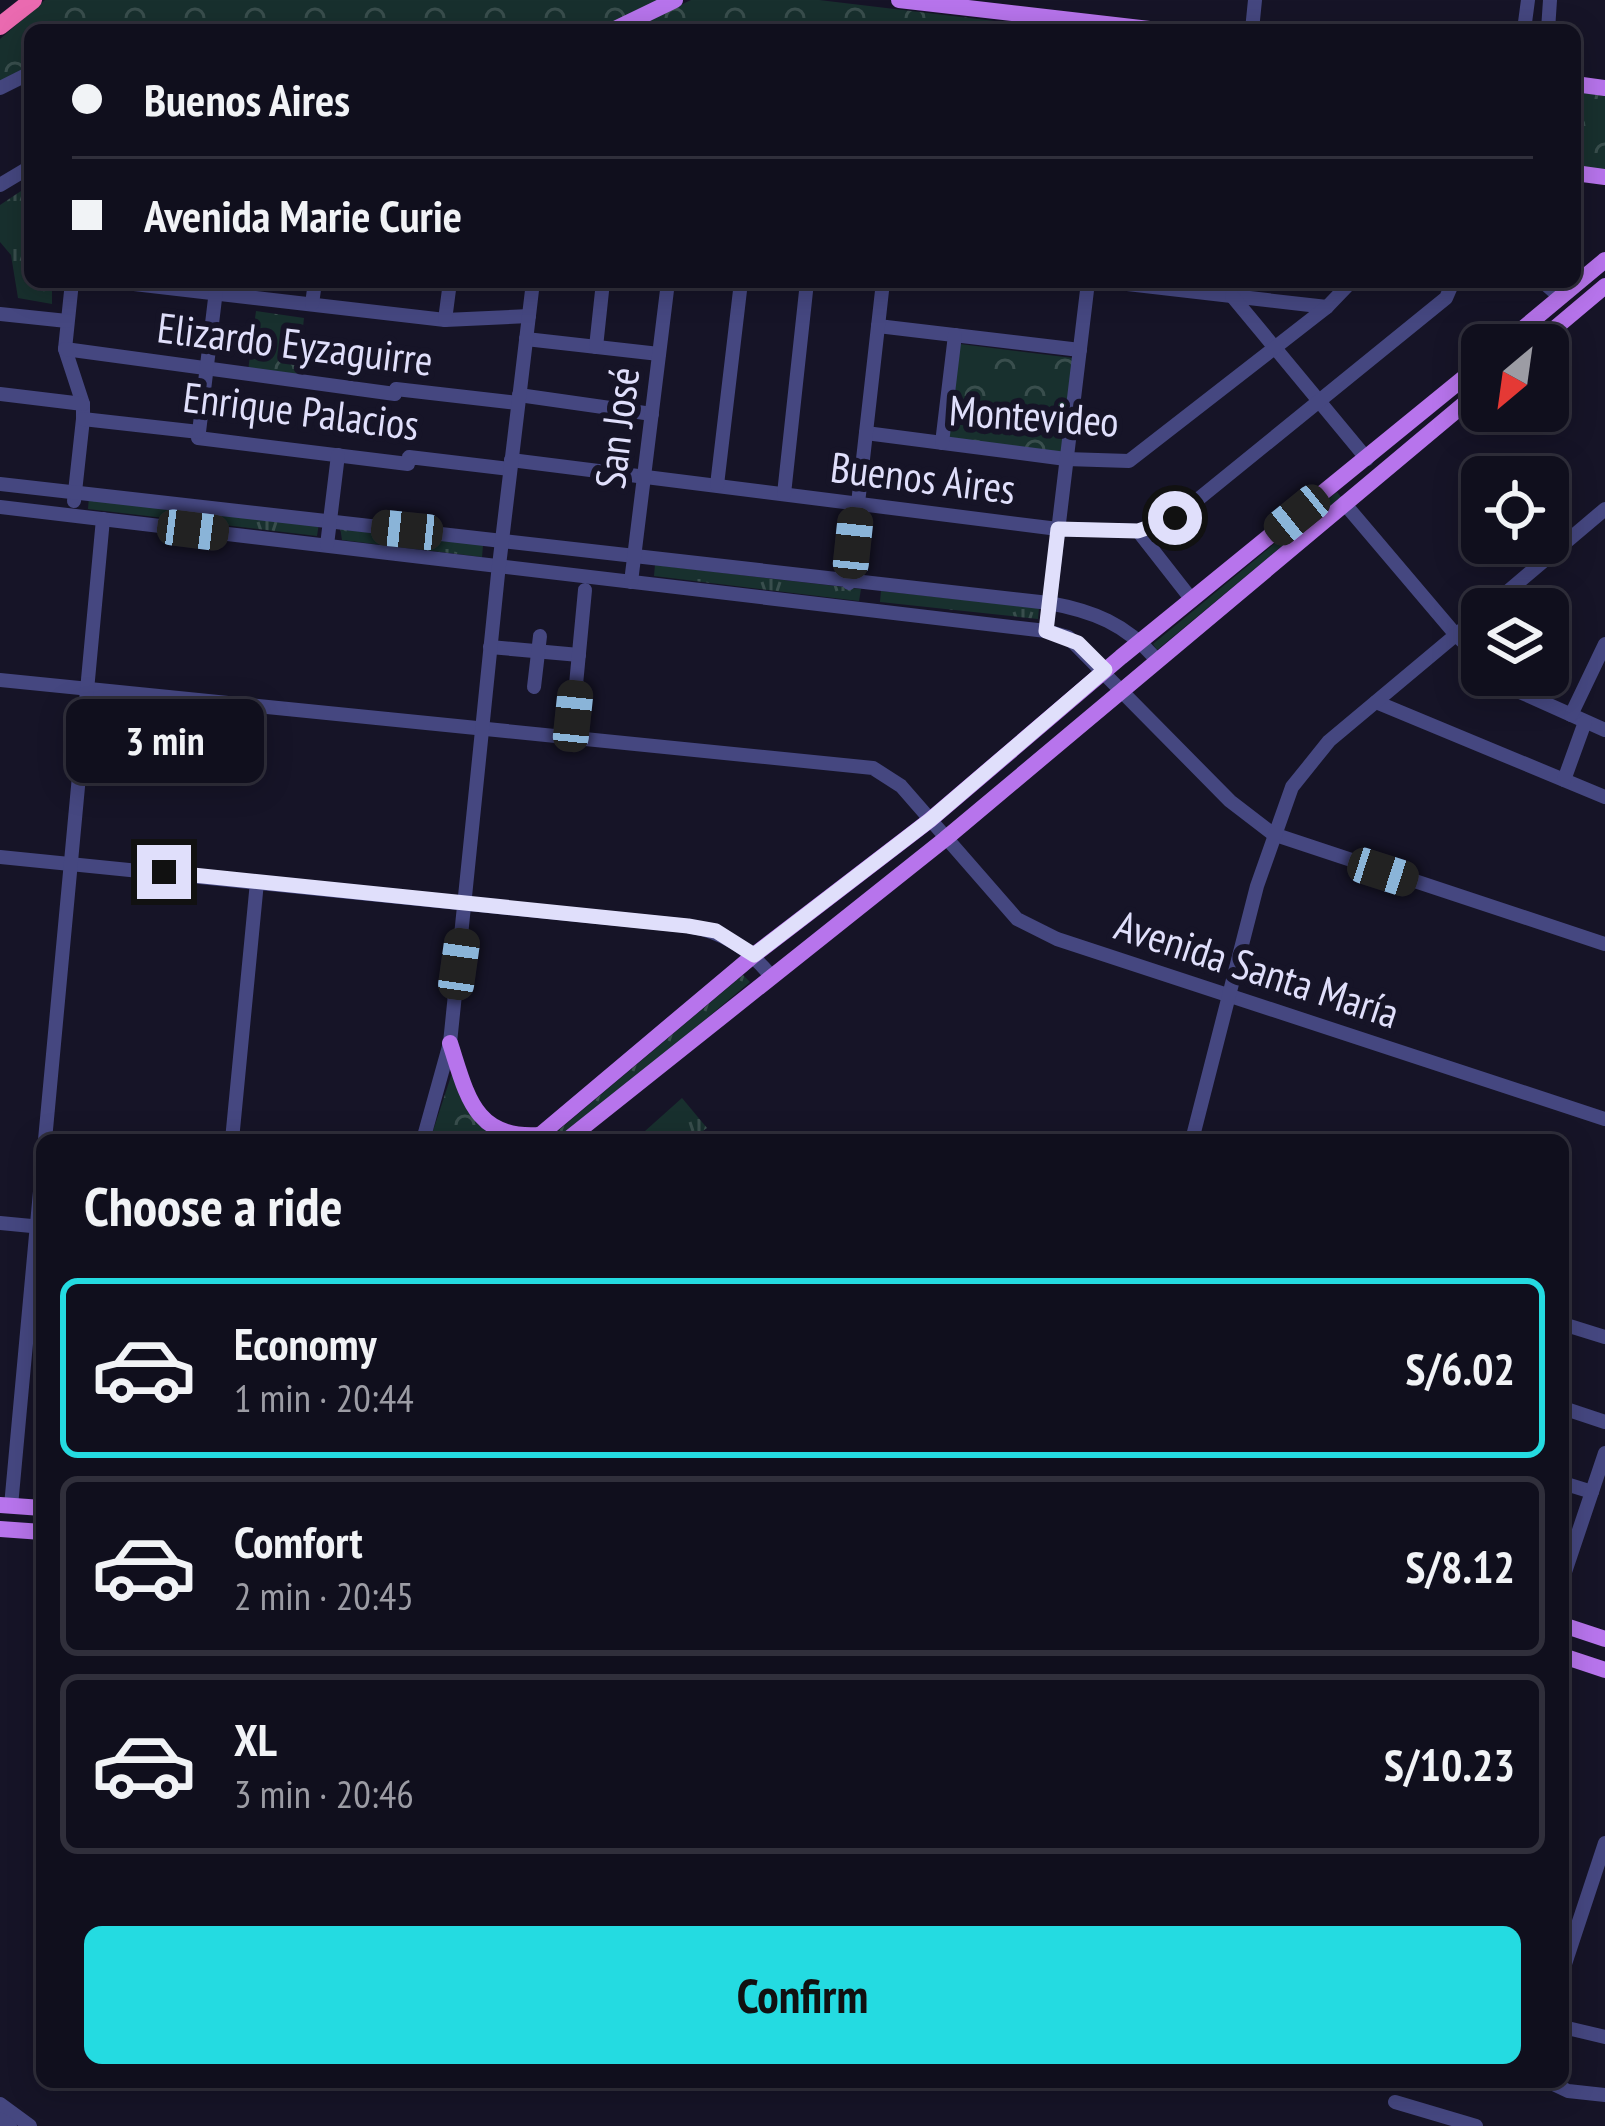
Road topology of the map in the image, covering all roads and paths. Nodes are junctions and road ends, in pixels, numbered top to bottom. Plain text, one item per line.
1 (21, 0) edge
2 (33, 0) edge
3 (675, 0) edge
4 (899, 0) edge
5 (983, 4) edge
6 (0, 23) edge
7 (625, 24) edge
8 (1118, 24) edge
9 (1602, 274) edge
10 (71, 288) edge
11 (216, 288) edge
12 (314, 288) edge
13 (449, 288) edge
14 (532, 288) edge
15 (602, 288) edge
16 (667, 288) edge
17 (739, 288) edge
18 (806, 288) edge
19 (882, 288) edge
20 (1087, 288) edge
21 (1162, 288) edge
22 (1345, 288) edge
23 (1450, 288) edge
24 (1550, 288) edge
25 (1576, 288) edge
26 (1232, 296) junction
27 (1560, 297) junction
28 (312, 304) junction
29 (1327, 307) junction
30 (0, 314) edge
31 (529, 316) junction
32 (445, 320) junction
33 (67, 321) junction
34 (1528, 324) edge
35 (1555, 324) edge
36 (878, 326) junction
37 (955, 335) junction
38 (526, 339) junction
39 (596, 347) junction
40 (1274, 348) junction
41 (1080, 350) junction
42 (65, 353) junction
43 (659, 354) junction
44 (207, 368) junction
45 (1461, 380) edge
46 (0, 394) edge
47 (519, 399) junction
48 (60, 401) junction
49 (1320, 402) junction
50 (1461, 406) edge
51 (83, 411) junction
52 (652, 414) junction
53 (199, 432) junction
54 (866, 433) junction
55 (942, 442) junction
56 (338, 455) junction
57 (1066, 459) junction
58 (1366, 459) junction
59 (511, 465) junction
60 (644, 476) junction
61 (0, 484) edge
62 (717, 485) junction
63 (74, 492) junction
64 (784, 494) junction
65 (858, 503) junction
66 (1344, 503) junction
67 (0, 507) edge
68 (72, 515) junction
69 (1603, 515) edge
70 (103, 519) junction
71 (330, 521) junction
72 (1058, 529) junction
73 (1138, 531) junction
74 (501, 540) junction
75 (327, 545) junction
76 (634, 556) junction
77 (499, 565) junction
78 (632, 582) junction
79 (849, 583) junction
80 (873, 585) junction
81 (1513, 588) edge
82 (585, 590) dead end
83 (1192, 600) junction
84 (1049, 603) junction
85 (870, 610) junction
86 (1046, 631) junction
87 (1461, 631) edge
88 (1456, 635) junction
89 (1461, 640) edge
90 (1141, 641) junction
91 (539, 644) junction
92 (1605, 644) edge
93 (490, 647) junction
94 (579, 655) junction
95 (1156, 659) junction
96 (1105, 670) junction
97 (0, 680) edge
98 (534, 687) dead end
99 (1121, 688) junction
100 (87, 689) junction
101 (1529, 696) edge
102 (1376, 702) junction
103 (573, 716) dead end
104 (1578, 718) junction
105 (482, 726) junction
106 (1605, 730) edge
107 (1564, 781) junction
108 (1605, 797) edge
109 (930, 820) junction
110 (1273, 834) junction
111 (945, 839) junction
112 (0, 856) edge
113 (71, 863) junction
114 (257, 881) junction
115 (465, 903) junction
116 (1605, 944) edge
117 (754, 955) junction
118 (771, 976) junction
119 (1230, 994) junction
120 (449, 1043) junction
121 (1605, 1119) edge
122 (46, 1134) edge
123 (233, 1134) edge
124 (425, 1134) edge
125 (509, 1134) edge
126 (542, 1134) edge
127 (574, 1134) edge
128 (1194, 1134) edge
129 (0, 1223) edge
130 (36, 1227) edge
131 (36, 1252) edge
132 (1569, 1326) edge
133 (1605, 1337) edge
134 (1569, 1410) edge
135 (1605, 1422) edge
136 (1605, 1453) edge
137 (1569, 1485) edge
138 (1592, 1492) junction
139 (6, 1505) edge
140 (36, 1508) edge
141 (0, 1529) edge
142 (36, 1532) edge
143 (1569, 1537) edge
144 (1569, 1627) edge
145 (1605, 1639) edge
146 (1569, 1658) edge
147 (1605, 1670) edge
148 (1605, 1844) edge
149 (1569, 1952) edge
150 (1569, 2028) edge
151 (1605, 2037) edge
152 (1562, 2088) edge
153 (1605, 2095) edge
154 (1395, 2102) dead end
155 (0, 2104) edge
156 (0, 2119) edge
157 (10, 2126) edge
158 (30, 2126) edge
159 (1476, 2126) edge

1 - 6 highway
2 - 6 highway
3 - 7 main road
4 - 5 main road
5 - 8 main road
9 - 35 main road
10 - 33 street
11 - 28 street
11 - 44 street
12 - 28 street
13 - 32 street
14 - 31 street
15 - 39 street
16 - 43 street, San José
17 - 62 street
18 - 64 street
19 - 36 street
20 - 41 street
21 - 26 street
22 - 29 street, Montevideo
23 - 49 street, Buenos Aires
24 - 27 street
25 - 27 main road
26 - 29 street
26 - 40 street
27 - 34 main road
28 - 32 street
29 - 40 street, Montevideo
30 - 33 street
31 - 32 street
31 - 38 street
33 - 42 street
36 - 37 street
36 - 54 street
37 - 41 street
37 - 55 street
38 - 39 street
38 - 47 street
39 - 43 street
40 - 49 street
40 - 57 street, Montevideo
41 - 57 street
42 - 44 street, Elizardo Eyzaguirre
42 - 48 street
42 - 51 street
43 - 52 street, San José
44 - 47 street, Elizardo Eyzaguirre
44 - 53 street
45 - 58 main road
46 - 48 street, Enrique Palacios
47 - 52 street, Elizardo Eyzaguirre
47 - 59 street
48 - 51 street, Enrique Palacios
49 - 58 street
49 - 73 street, Buenos Aires
50 - 66 main road
51 - 53 street, Enrique Palacios
51 - 63 street
52 - 60 street, San José
53 - 56 street, Enrique Palacios
54 - 55 street, Montevideo
54 - 65 street
55 - 57 street, Montevideo
56 - 59 street, Enrique Palacios
56 - 71 street
57 - 72 street
58 - 83 main road
59 - 60 street, Buenos Aires
59 - 74 street
60 - 62 street, Buenos Aires
60 - 76 street, San José
61 - 63 street
62 - 64 street, Buenos Aires
63 - 68 street
63 - 71 street
64 - 65 street, Buenos Aires
65 - 72 street, Buenos Aires
65 - 79 street
66 - 88 street
66 - 95 main road
67 - 68 street
68 - 70 street
69 - 81 street
70 - 75 street
70 - 100 street
71 - 74 street
71 - 75 street
72 - 73 street, Buenos Aires
72 - 84 street
73 - 83 street
74 - 76 street
74 - 77 street
75 - 77 street
76 - 78 street, San José
76 - 79 street
77 - 78 street
77 - 93 street
78 - 85 street
79 - 80 street
80 - 84 street
80 - 85 street
82 - 94 street
83 - 90 main road
84 - 86 street
84 - 90 street
85 - 86 street
86 - 96 street
87 - 88 street
88 - 89 street
88 - 102 street
90 - 95 street
90 - 96 main road
91 - 93 street
91 - 94 street
91 - 98 street
92 - 104 street
93 - 105 street
94 - 103 street
95 - 99 main road
96 - 99 street
96 - 109 main road
97 - 100 street, Avenida Santa María
99 - 110 street
99 - 111 main road
100 - 105 street, Avenida Santa María
100 - 113 street
101 - 104 street
102 - 107 street
102 - 110 street
104 - 106 street
104 - 107 street
105 - 109 street, Avenida Santa María
105 - 115 street
107 - 108 street
109 - 111 street, Avenida Santa María
109 - 117 main road
110 - 116 street
110 - 119 street
111 - 118 main road
111 - 119 street, Avenida Santa María
112 - 113 street
113 - 114 street
113 - 122 street
114 - 115 street
114 - 123 street
115 - 117 street
115 - 120 street
117 - 118 street
117 - 126 main road
118 - 127 main road
119 - 121 street, Avenida Santa María
119 - 128 street
120 - 124 street
120 - 125 main road
129 - 130 street
131 - 139 street
132 - 133 street
134 - 135 street
136 - 138 street
137 - 138 street
138 - 143 street
139 - 140 main road
141 - 142 main road
144 - 145 main road
146 - 147 main road
148 - 149 street
150 - 151 street
152 - 153 street
154 - 159 street
155 - 158 street
156 - 157 street

